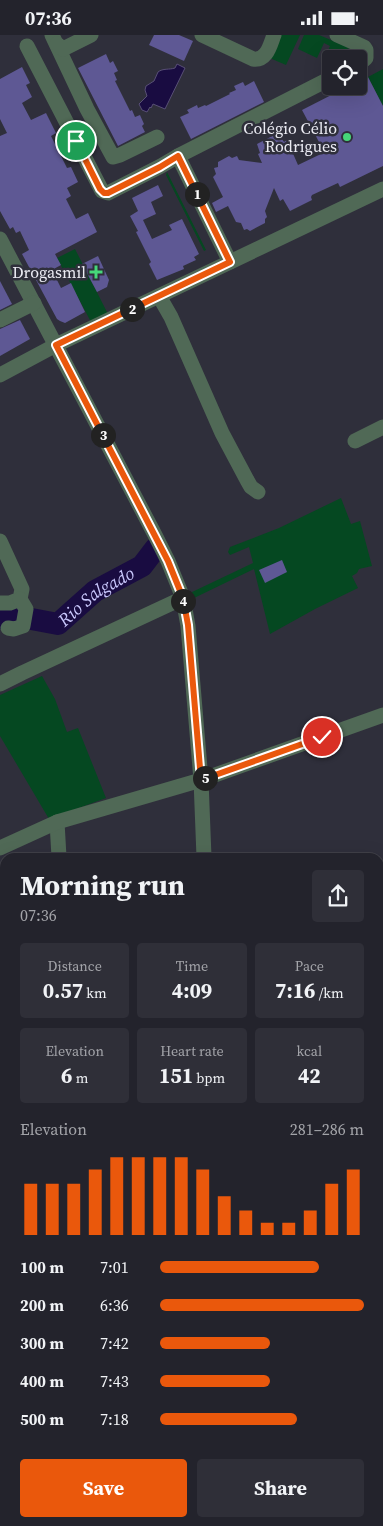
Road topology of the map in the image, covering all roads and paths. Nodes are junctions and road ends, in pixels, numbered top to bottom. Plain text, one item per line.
1 (91, 35) edge
2 (202, 35) edge
3 (274, 35) edge
4 (337, 35) edge
5 (55, 40) edge
6 (27, 46) dead end
7 (366, 50) edge
8 (322, 83) edge
9 (157, 137) dead end
10 (178, 156) junction
11 (383, 189) edge
12 (0, 239) edge
13 (230, 262) junction
14 (159, 296) junction
15 (34, 303) junction
16 (0, 321) edge
17 (56, 345) junction
18 (0, 375) edge
19 (383, 427) edge
20 (355, 441) dead end
21 (258, 492) dead end
22 (0, 541) edge
23 (183, 598) junction
24 (0, 603) edge
25 (23, 611) junction
26 (8, 628) dead end
27 (0, 685) edge
28 (383, 715) edge
29 (201, 780) junction
30 (57, 822) junction
31 (0, 848) edge
32 (59, 853) edge
33 (204, 853) edge

1 - 5 street
2 - 3 street
4 - 7 street
5 - 9 street
6 - 10 street
8 - 10 street
10 - 13 street
11 - 13 street
12 - 15 street
13 - 14 street
14 - 17 street
14 - 21 street
15 - 16 street
15 - 17 street
17 - 18 street
17 - 23 street
19 - 20 street
22 - 25 street
23 - 27 street
23 - 29 street
24 - 25 street
25 - 26 street
28 - 29 street
29 - 30 street
29 - 33 street
30 - 31 street
30 - 32 street

